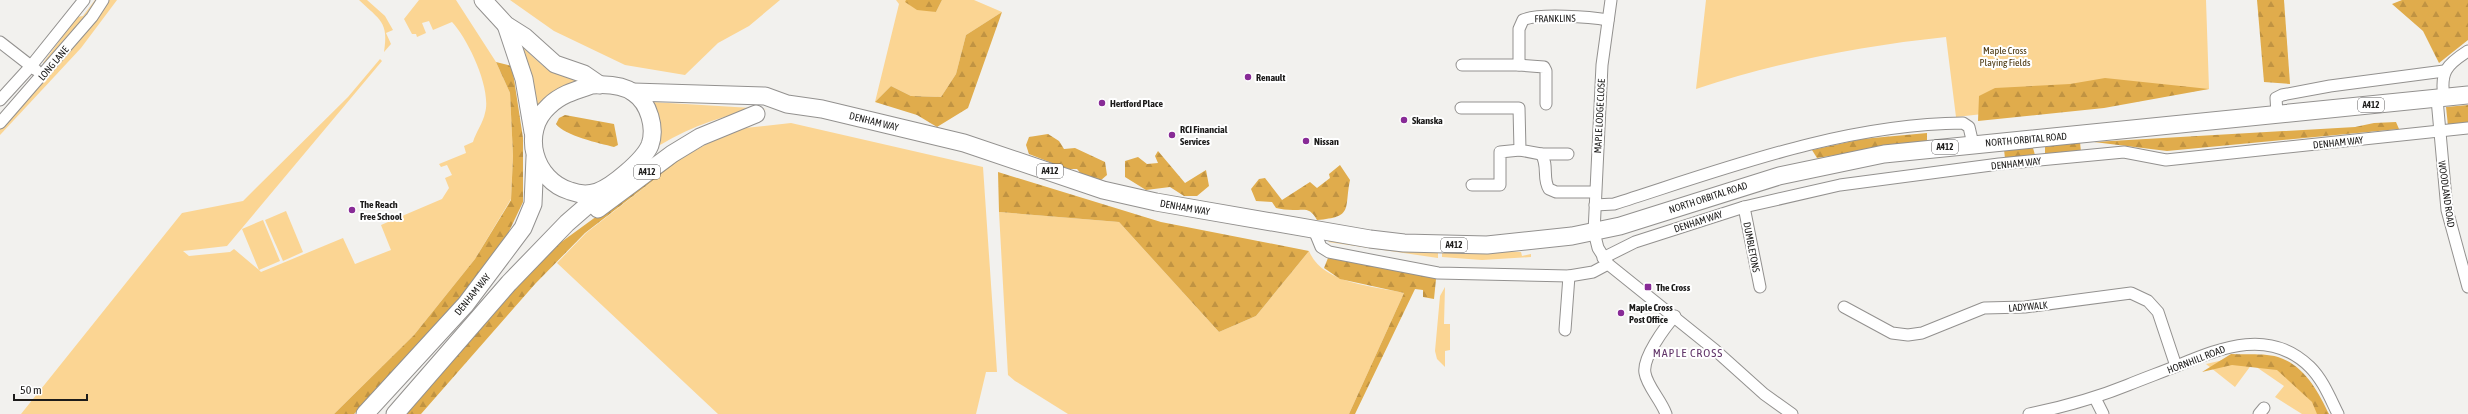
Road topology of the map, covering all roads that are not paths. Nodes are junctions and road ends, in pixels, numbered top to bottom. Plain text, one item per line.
1 (84, 0) edge
2 (103, 0) edge
3 (483, 0) edge
4 (1611, 0) edge
5 (1608, 20) junction
6 (506, 25) junction
7 (0, 42) edge
8 (2468, 51) edge
9 (1462, 65) dead end
10 (1519, 65) junction
11 (31, 66) junction
12 (2444, 72) junction
13 (42, 76) junction
14 (600, 85) junction
15 (633, 92) junction
16 (2468, 96) edge
17 (2441, 99) junction
18 (0, 100) edge
19 (787, 104) junction
20 (1546, 104) dead end
21 (1461, 108) dead end
22 (756, 114) junction
23 (2277, 114) junction
24 (0, 123) edge
25 (2468, 128) edge
26 (2439, 131) junction
27 (533, 132) junction
28 (1997, 142) junction
29 (1973, 144) junction
30 (1520, 150) junction
31 (535, 153) junction
32 (1542, 154) junction
33 (1568, 154) dead end
34 (641, 159) junction
35 (1999, 164) junction
36 (1472, 185) dead end
37 (606, 188) junction
38 (1595, 192) junction
39 (1595, 205) junction
40 (1744, 207) junction
41 (1314, 230) junction
42 (1594, 232) junction
43 (547, 245) junction
44 (1606, 261) junction
45 (1569, 276) junction
46 (1760, 287) dead end
47 (2468, 287) edge
48 (1844, 307) dead end
49 (1675, 316) junction
50 (1565, 330) dead end
51 (2176, 366) junction
52 (2095, 398) junction
53 (365, 414) edge
54 (394, 414) edge
55 (1666, 414) edge
56 (1792, 414) edge
57 (2029, 414) edge
58 (2103, 414) edge
59 (2338, 414) edge

1 - 11 street, LONG LANE
2 - 13 street, LONG LANE
3 - 6 main road
4 - 5 street, MAPLE LODGE CLOSE
5 - 10 street, FRANKLINS
5 - 38 street, MAPLE LODGE CLOSE
6 - 14 main road
6 - 27 main road
7 - 11 street
8 - 12 street
9 - 10 street
10 - 20 street
11 - 13 street
11 - 18 street, LONG LANE
12 - 17 street, WOODLAND ROAD
12 - 23 street
13 - 24 street, LONG LANE
14 - 15 main road
14 - 27 main road
15 - 19 main road, DENHAM WAY / A412
15 - 34 main road
16 - 17 main road, NORTH ORBITAL ROAD / A412
17 - 23 main road, NORTH ORBITAL ROAD / A412
17 - 26 street, WOODLAND ROAD
19 - 22 main road, DENHAM WAY / A412
19 - 41 main road, DENHAM WAY / A412
21 - 30 street
22 - 34 main road, DENHAM WAY / A412
22 - 43 main road, A412
23 - 28 main road, NORTH ORBITAL ROAD / A412
25 - 26 street, DENHAM WAY
26 - 35 street, DENHAM WAY
26 - 47 street, WOODLAND ROAD
27 - 31 main road
28 - 29 main road, NORTH ORBITAL ROAD / A412
28 - 35 street
29 - 39 street
29 - 42 main road, NORTH ORBITAL ROAD / A412
30 - 32 street
30 - 36 street
31 - 37 main road
31 - 53 main road, DENHAM WAY
32 - 33 street
32 - 38 street
34 - 37 main road
35 - 40 street, DENHAM WAY
37 - 43 main road, DENHAM WAY / A412
38 - 39 street, MAPLE LODGE CLOSE
39 - 42 street, MAPLE LODGE CLOSE
40 - 44 street, DENHAM WAY
40 - 46 street, DUMBLETONS
41 - 42 main road, DENHAM WAY / A412
41 - 45 street, DENHAM WAY
42 - 44 street, MAPLE LODGE CLOSE
43 - 54 main road, DENHAM WAY / A412
44 - 45 street, DENHAM WAY
44 - 49 street
45 - 50 street
48 - 51 street, LADYWALK
49 - 55 street
49 - 56 street
51 - 52 street, HORNHILL ROAD
51 - 59 street, HORNHILL ROAD
52 - 57 street, HORNHILL ROAD
52 - 58 street

